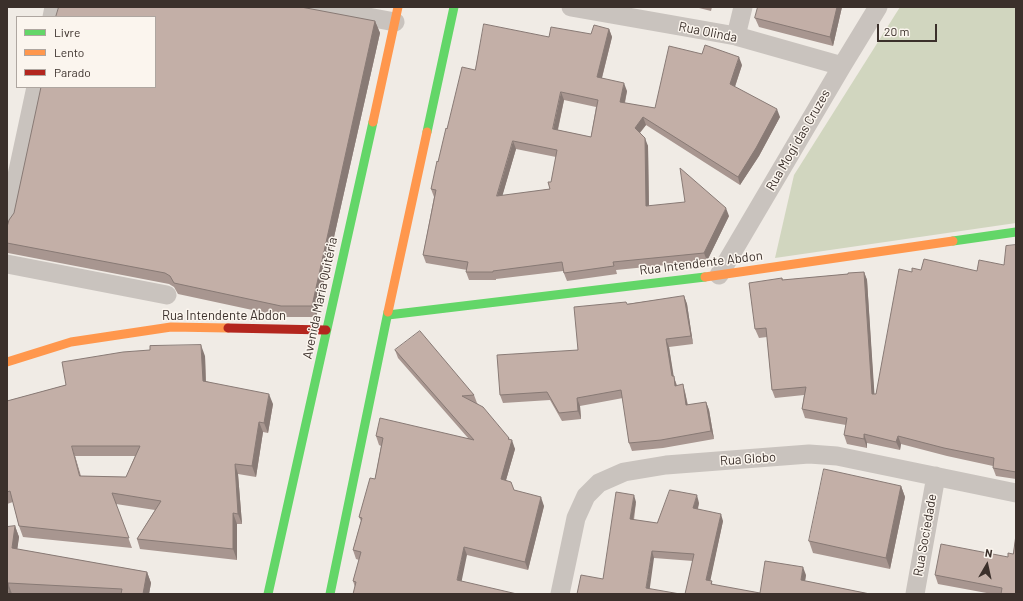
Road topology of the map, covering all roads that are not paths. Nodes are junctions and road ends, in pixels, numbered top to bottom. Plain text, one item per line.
1 (314, 7) edge
2 (454, 7) edge
3 (571, 7) edge
4 (743, 7) edge
5 (878, 7) edge
6 (396, 14) edge
7 (736, 36) junction
8 (842, 66) junction
9 (36, 88) edge
10 (14, 156) edge
11 (7, 222) edge
12 (1016, 232) edge
13 (7, 264) edge
14 (719, 274) junction
15 (167, 295) dead end
16 (388, 314) junction
17 (326, 330) junction
18 (7, 362) edge
19 (936, 476) junction
20 (1016, 493) edge
21 (268, 594) edge
22 (330, 594) edge
23 (560, 594) edge
24 (915, 594) edge

1 - 6 street
2 - 16 main road
3 - 7 street, Rua Olinda
4 - 7 street
5 - 8 street, Rua Mogi das Cruzes
6 - 17 main road, Avenida Maria Quitéria
7 - 8 street, Rua Olinda
8 - 14 street, Rua Mogi das Cruzes
9 - 10 street
10 - 11 street
12 - 14 main road, Rua Intendente Abdon
13 - 15 street
14 - 16 main road, Rua Intendente Abdon
16 - 22 main road
17 - 18 main road, Rua Intendente Abdon
17 - 21 main road, Avenida Maria Quitéria
19 - 20 street, Rua Globo
19 - 23 street, Rua Globo
19 - 24 street, Rua Sociedade

